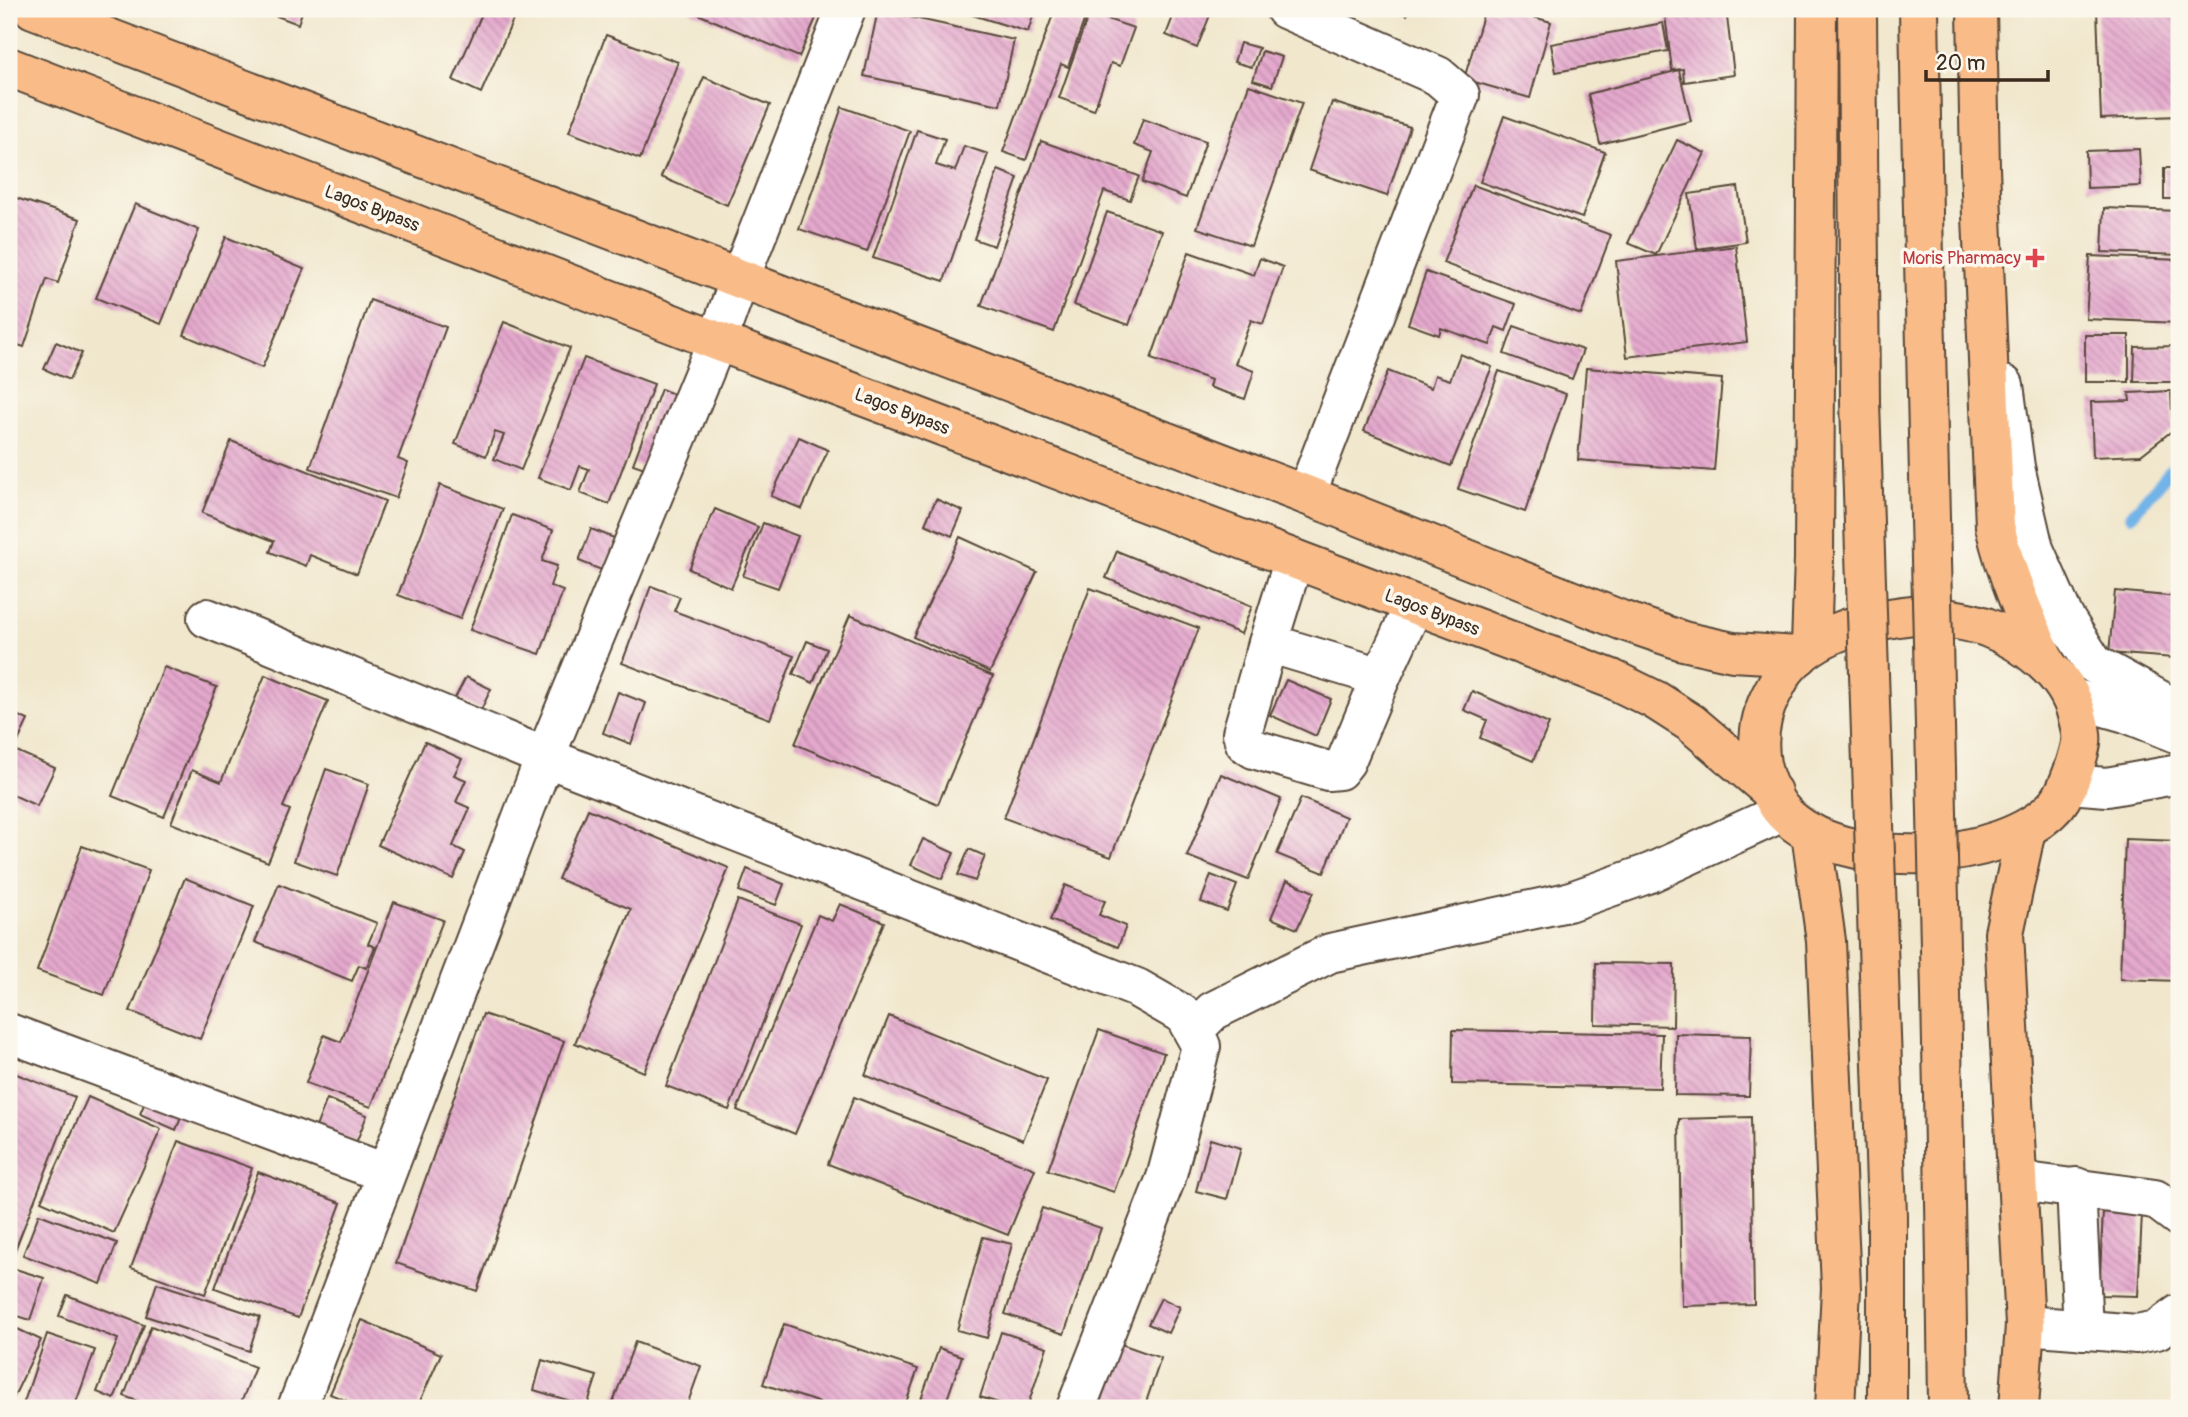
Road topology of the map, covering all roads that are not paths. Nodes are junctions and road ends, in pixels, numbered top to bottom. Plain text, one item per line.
1 (33, 9) edge
2 (846, 9) edge
3 (1285, 9) edge
4 (1816, 9) edge
5 (1857, 9) edge
6 (1919, 9) edge
7 (1977, 9) edge
8 (1997, 9) edge
9 (9, 67) edge
10 (1982, 180) junction
11 (740, 278) junction
12 (717, 341) junction
13 (1306, 495) junction
14 (1294, 559) junction
15 (1414, 605) junction
16 (206, 618) dead end
17 (1268, 643) junction
18 (1805, 651) junction
19 (2047, 665) junction
20 (1381, 677) junction
21 (2073, 698) junction
22 (2179, 715) edge
23 (2179, 734) edge
24 (545, 757) junction
25 (2179, 774) edge
26 (2069, 784) junction
27 (1789, 812) junction
28 (2026, 830) junction
29 (1193, 1031) junction
30 (9, 1033) edge
31 (385, 1173) junction
32 (2019, 1181) junction
33 (2076, 1187) junction
34 (2179, 1217) edge
35 (2179, 1314) edge
36 (2025, 1325) junction
37 (2083, 1330) junction
38 (296, 1408) edge
39 (1076, 1408) edge
40 (1835, 1408) edge
41 (1887, 1408) edge
42 (1948, 1408) edge
43 (2019, 1408) edge

1 - 11 main road
2 - 11 street
3 - 13 street
4 - 18 main road
5 - 41 main road, bridge
6 - 42 main road, bridge
7 - 10 main road
8 - 10 street
9 - 12 main road, Lagos Bypass
10 - 19 main road
10 - 22 street
11 - 12 street
11 - 13 main road
12 - 14 main road, Lagos Bypass
12 - 24 street
13 - 18 main road
14 - 15 main road, Lagos Bypass
14 - 17 street
15 - 20 street
15 - 27 main road, Lagos Bypass
16 - 24 street
17 - 20 street
17 - 20 street
18 - 19 main road
18 - 27 main road
19 - 21 main road
21 - 23 street
21 - 26 main road
24 - 29 street
24 - 31 street
25 - 26 street
26 - 28 main road
27 - 28 main road
27 - 29 street
27 - 40 main road
28 - 32 main road
29 - 39 street
30 - 31 street
31 - 38 street
32 - 33 street
32 - 36 main road
33 - 34 street
33 - 37 street
35 - 37 street
36 - 37 street
36 - 43 main road

